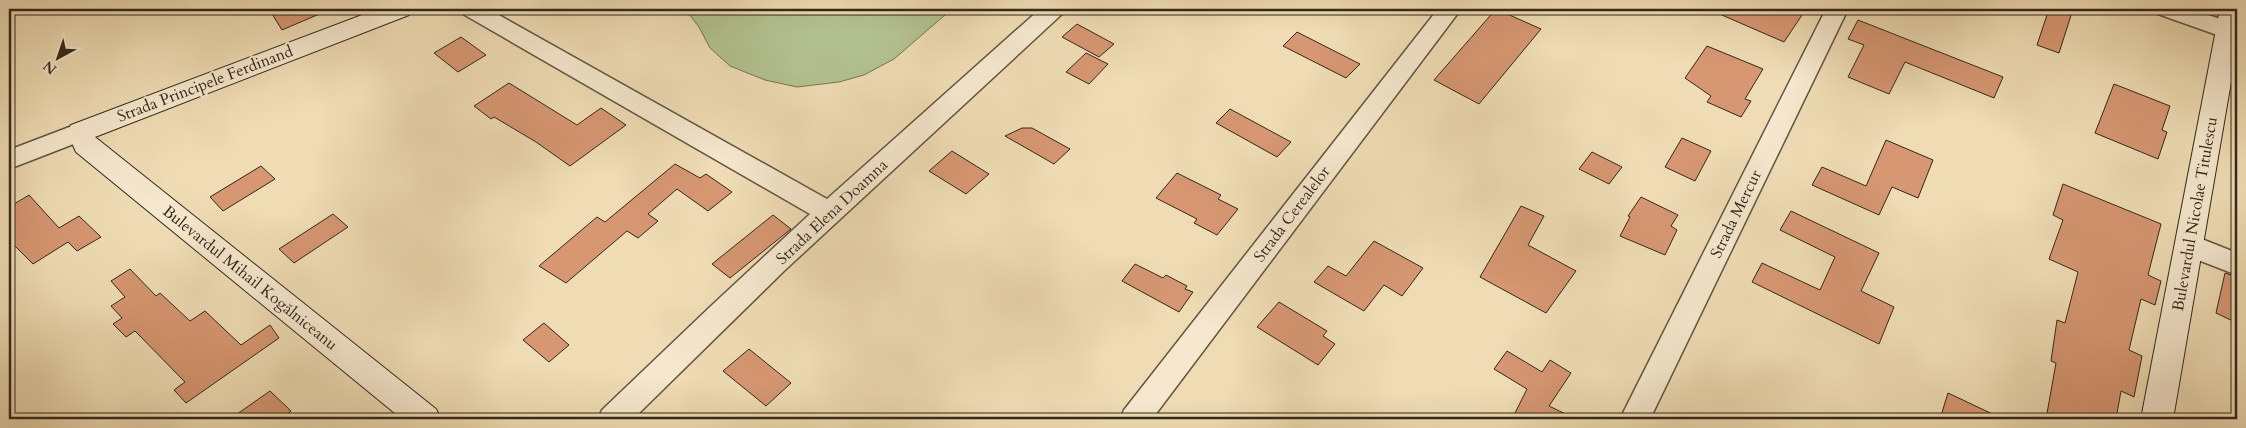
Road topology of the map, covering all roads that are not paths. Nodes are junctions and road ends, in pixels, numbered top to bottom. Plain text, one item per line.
1 (402, 9) edge
2 (472, 9) edge
3 (1054, 9) edge
4 (1450, 9) edge
5 (1837, 9) edge
6 (2166, 9) edge
7 (2232, 24) edge
8 (80, 132) junction
9 (9, 160) edge
10 (830, 213) junction
11 (2189, 245) junction
12 (2237, 264) edge
13 (425, 419) edge
14 (613, 419) edge
15 (1135, 419) edge
16 (1635, 419) edge
17 (2157, 419) edge

1 - 8 main road, Strada Principele Ferdinand
2 - 10 street
3 - 10 street, Strada Elena Doamna
4 - 15 street, Strada Cerealelor
5 - 16 street, Strada Mercur
6 - 7 street
7 - 11 main road, Bulevardul Nicolae Titulescu
8 - 9 street, Strada Principele Ferdinand
8 - 13 main road, Bulevardul Mihail Kogălniceanu
10 - 14 street, Strada Elena Doamna
11 - 12 street
11 - 17 main road, Bulevardul Nicolae Titulescu

